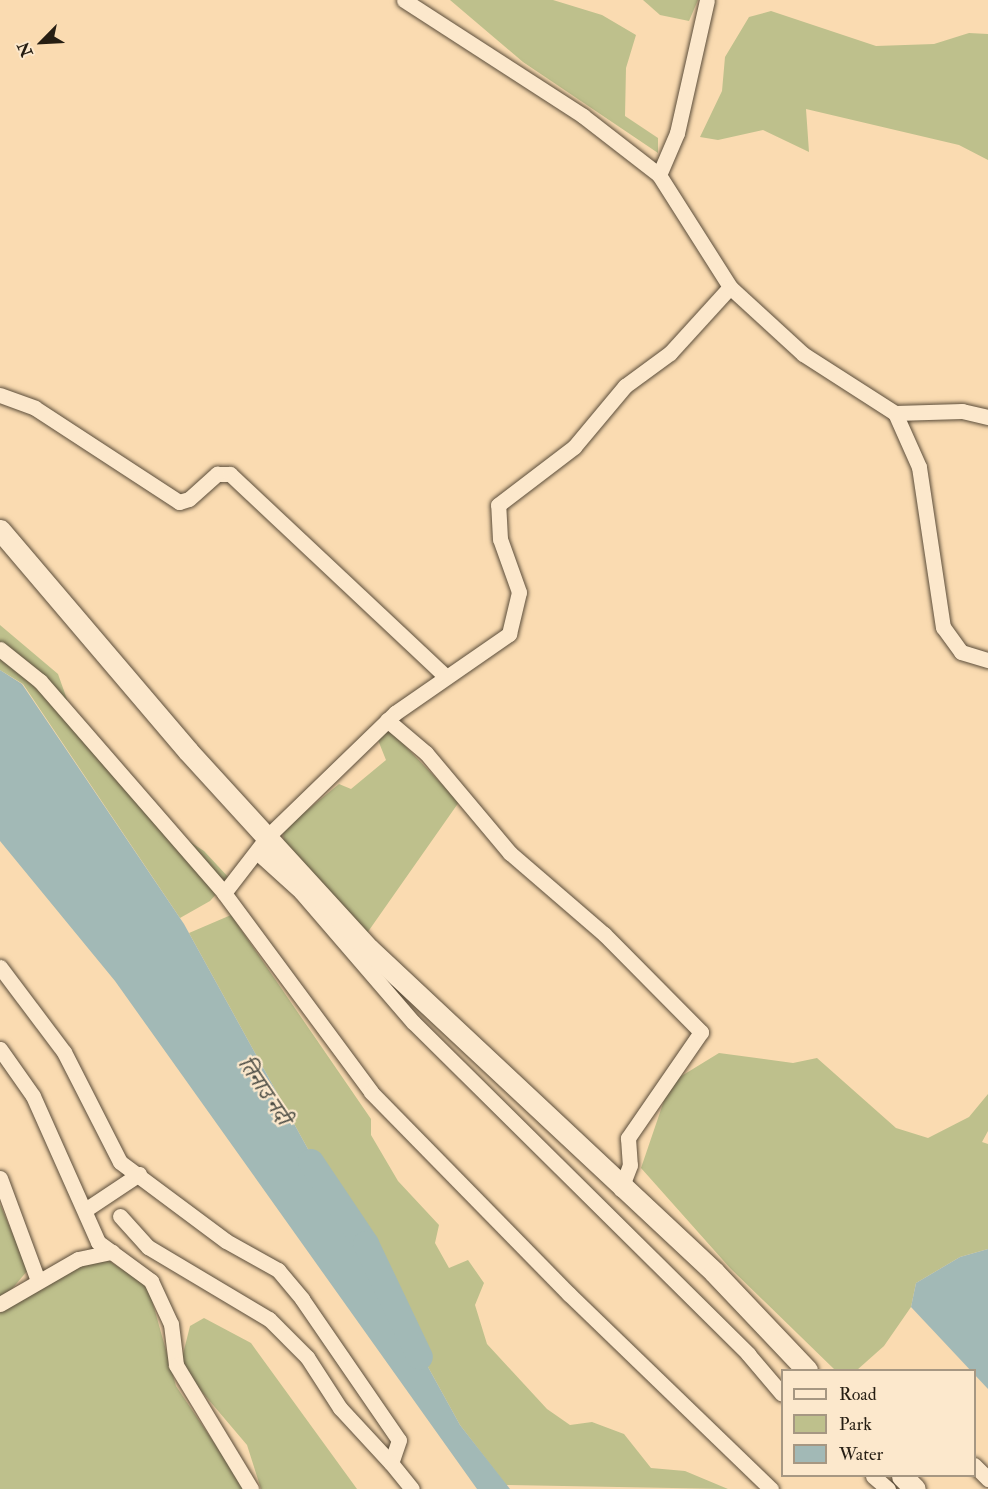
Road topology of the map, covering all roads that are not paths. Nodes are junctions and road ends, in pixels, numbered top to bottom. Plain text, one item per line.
1 (404, 0) edge
2 (707, 0) edge
3 (660, 175) junction
4 (730, 287) junction
5 (0, 395) edge
6 (895, 413) junction
7 (988, 417) edge
8 (0, 530) edge
9 (0, 649) edge
10 (988, 660) edge
11 (445, 676) junction
12 (387, 720) junction
13 (263, 845) junction
14 (224, 893) junction
15 (0, 967) edge
16 (0, 1049) edge
17 (139, 1174) junction
18 (0, 1178) edge
19 (621, 1189) junction
20 (85, 1210) junction
21 (120, 1216) dead end
22 (112, 1252) junction
23 (38, 1281) junction
24 (0, 1304) edge
25 (805, 1369) edge
26 (781, 1392) edge
27 (391, 1463) junction
28 (976, 1466) edge
29 (874, 1477) edge
30 (903, 1477) edge
31 (988, 1479) edge
32 (250, 1489) edge
33 (412, 1489) edge
34 (771, 1489) edge
35 (888, 1489) edge
36 (915, 1489) edge

1 - 3 street
2 - 3 street
3 - 4 street
4 - 6 street
4 - 11 street
5 - 11 street
6 - 7 street
6 - 10 street
8 - 13 street
9 - 14 street
11 - 12 street
12 - 13 street
12 - 19 street
13 - 14 street
13 - 19 street
13 - 26 street
14 - 34 street
15 - 17 street
16 - 20 street
17 - 20 street
17 - 27 street
18 - 23 street
19 - 25 street
20 - 22 street
21 - 27 street
22 - 23 street
22 - 32 street
23 - 24 street
27 - 33 street
28 - 31 street
29 - 35 street
30 - 36 street

